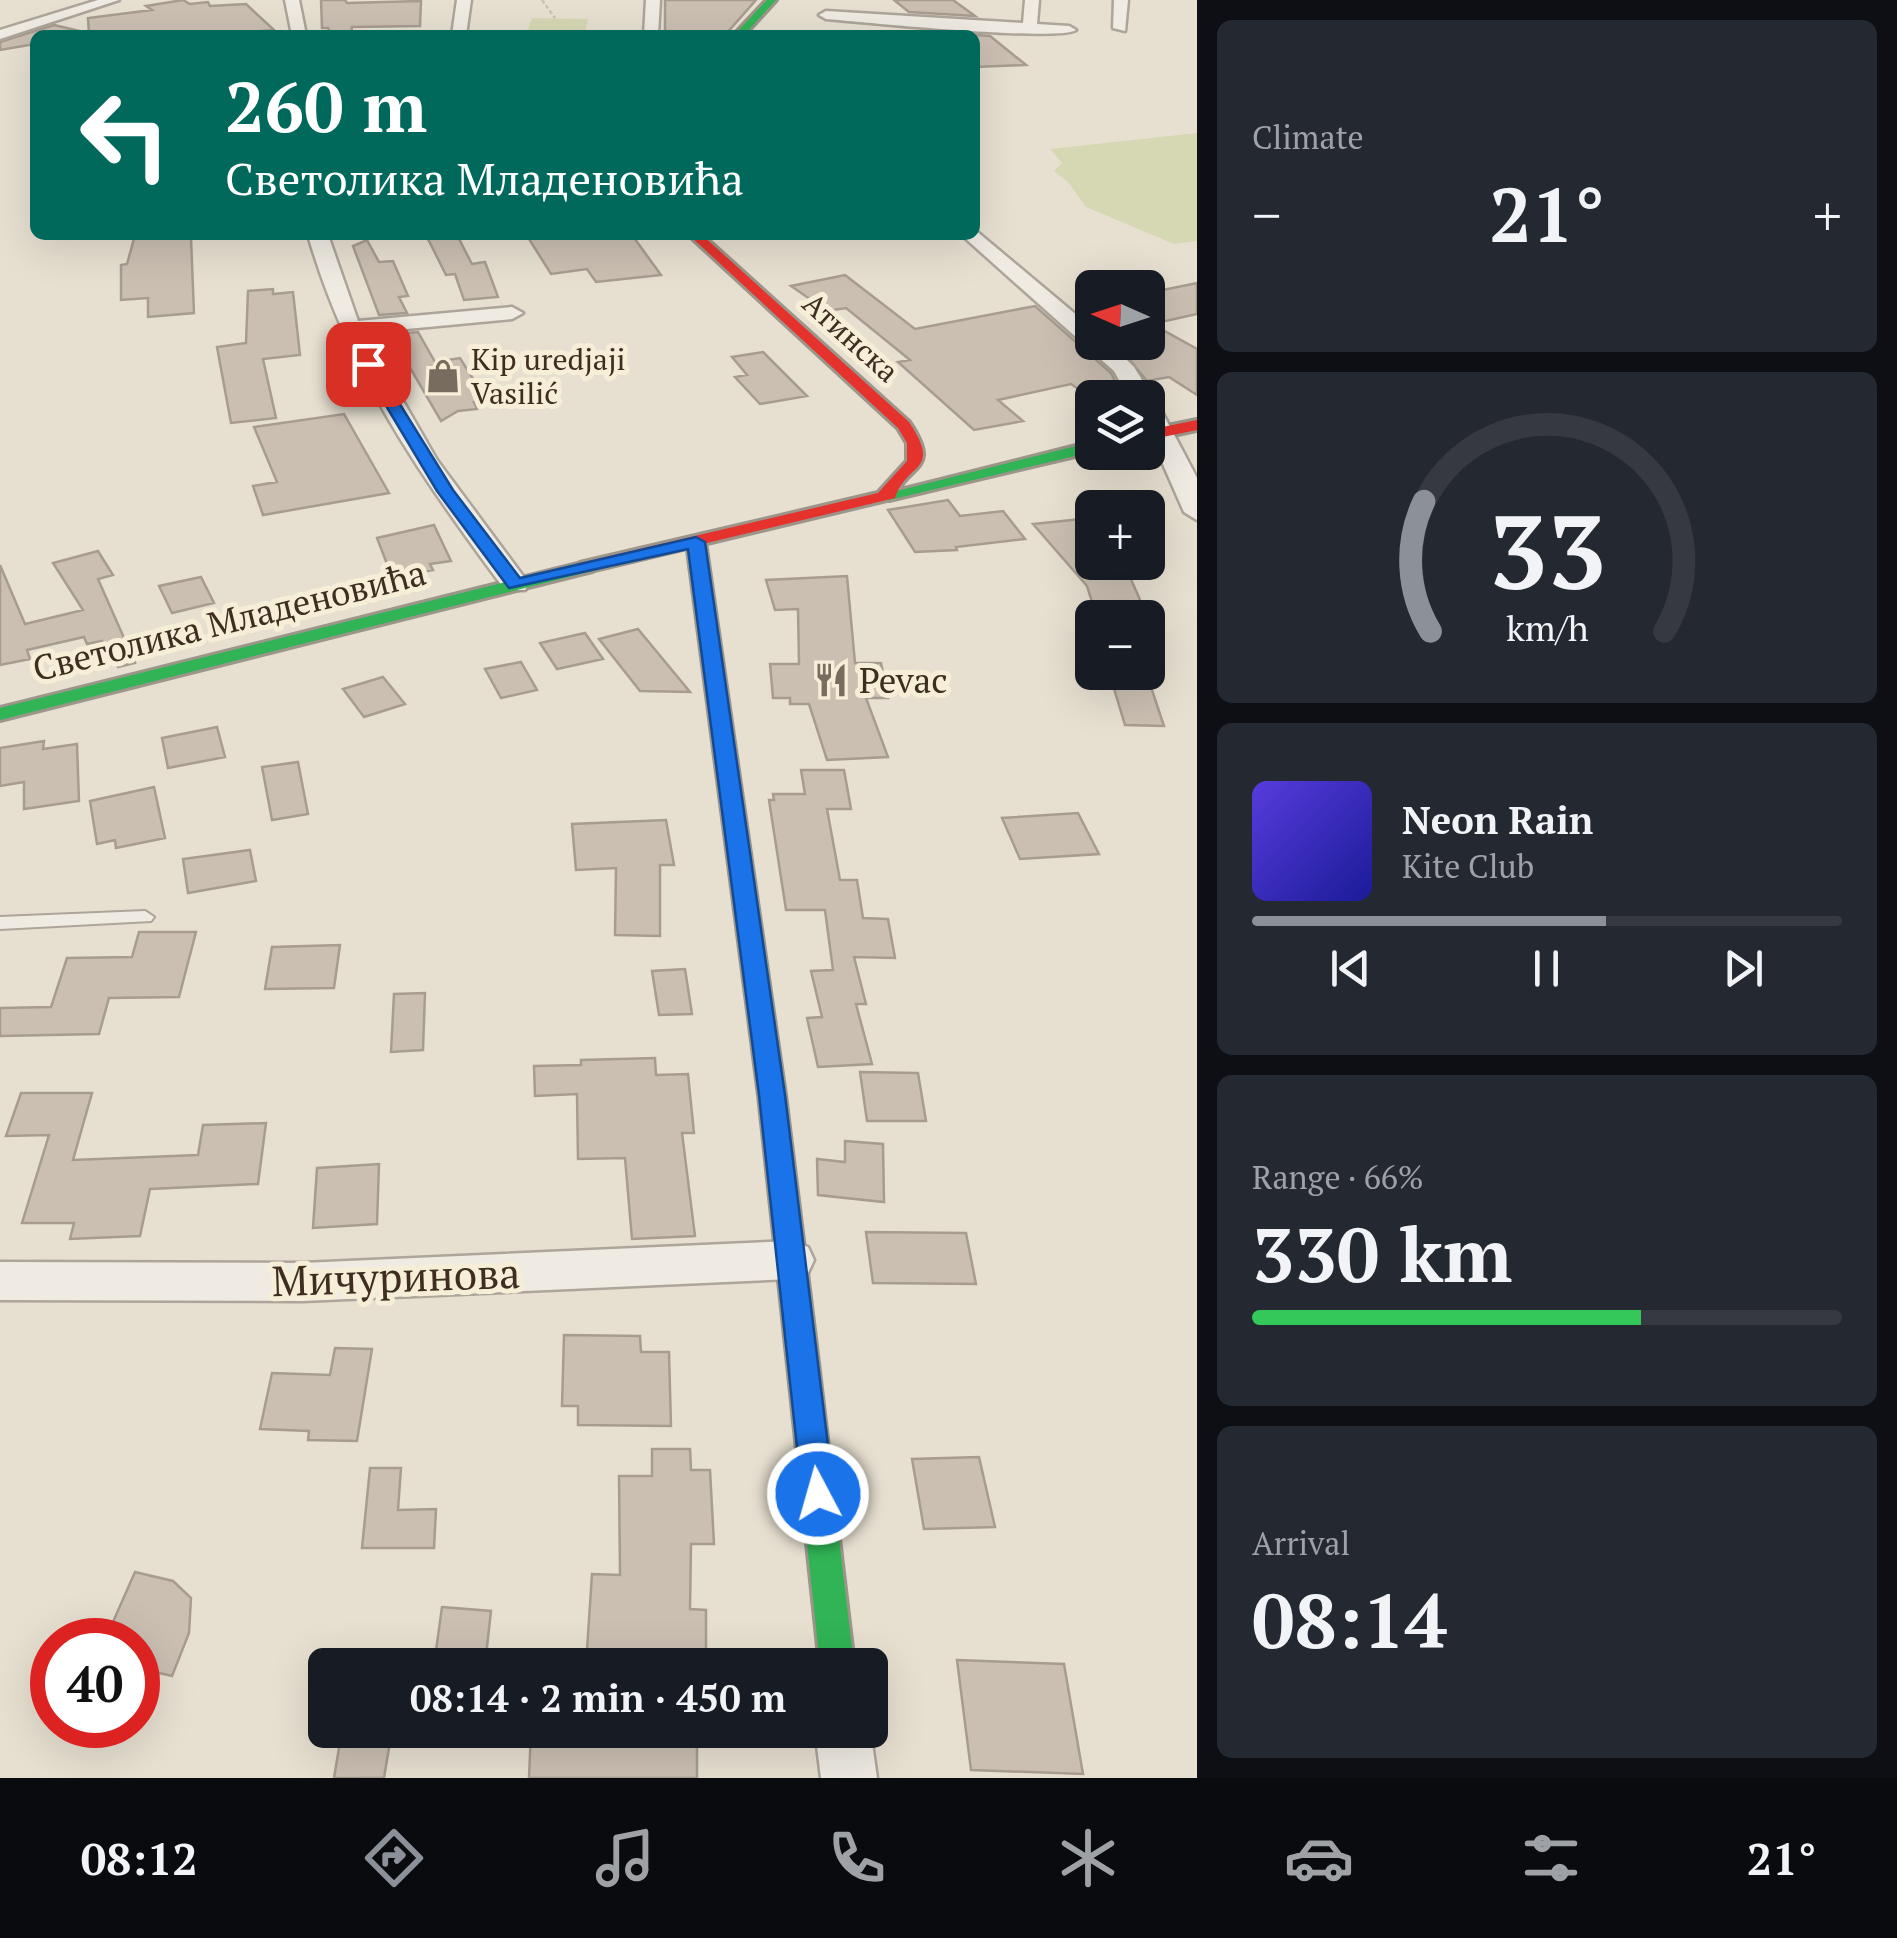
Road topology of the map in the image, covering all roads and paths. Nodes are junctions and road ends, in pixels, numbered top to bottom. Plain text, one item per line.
1 (112, 0) edge
2 (292, 0) edge
3 (464, 0) edge
4 (542, 0) edge
5 (653, 0) edge
6 (772, 0) edge
7 (937, 0) edge
8 (1032, 0) edge
9 (1121, 0) edge
10 (826, 16) dead end
11 (555, 18) dead end
12 (931, 22) junction
13 (895, 28) edge
14 (1030, 28) junction
15 (1120, 28) dead end
16 (299, 30) edge
17 (461, 30) edge
18 (651, 30) edge
19 (746, 30) edge
20 (1069, 30) dead end
21 (0, 34) edge
22 (320, 240) edge
23 (701, 240) edge
24 (979, 240) edge
25 (512, 313) dead end
26 (1075, 324) edge
27 (349, 328) junction
28 (1115, 360) edge
29 (1131, 380) edge
30 (1197, 425) edge
31 (1165, 431) edge
32 (932, 451) junction
33 (1075, 451) edge
34 (1165, 452) edge
35 (1004, 469) junction
36 (884, 496) junction
37 (1197, 512) edge
38 (696, 542) junction
39 (516, 584) junction
40 (0, 714) edge
41 (145, 918) dead end
42 (0, 923) edge
43 (792, 1260) junction
44 (0, 1281) edge
45 (834, 1648) edge
46 (846, 1748) edge
47 (848, 1778) edge

1 - 21 street
2 - 16 street
3 - 17 street
4 - 11 path
5 - 18 street
6 - 19 street
7 - 12 street
8 - 14 street
9 - 15 street
10 - 13 street
12 - 13 street
12 - 14 street
14 - 20 street
22 - 27 street
23 - 32 street, Атинска
24 - 26 street
25 - 27 street
27 - 39 street
28 - 29 street
30 - 31 street
32 - 35 street
32 - 36 street
33 - 35 street, Светолика Младеновића
34 - 37 street
35 - 36 street, Светолика Младеновића
36 - 38 street, Светолика Младеновића
38 - 39 street, Светолика Младеновића
38 - 43 street
39 - 40 street, Светолика Младеновића
41 - 42 lane
43 - 44 street, Мичуринова
43 - 45 street
46 - 47 street

